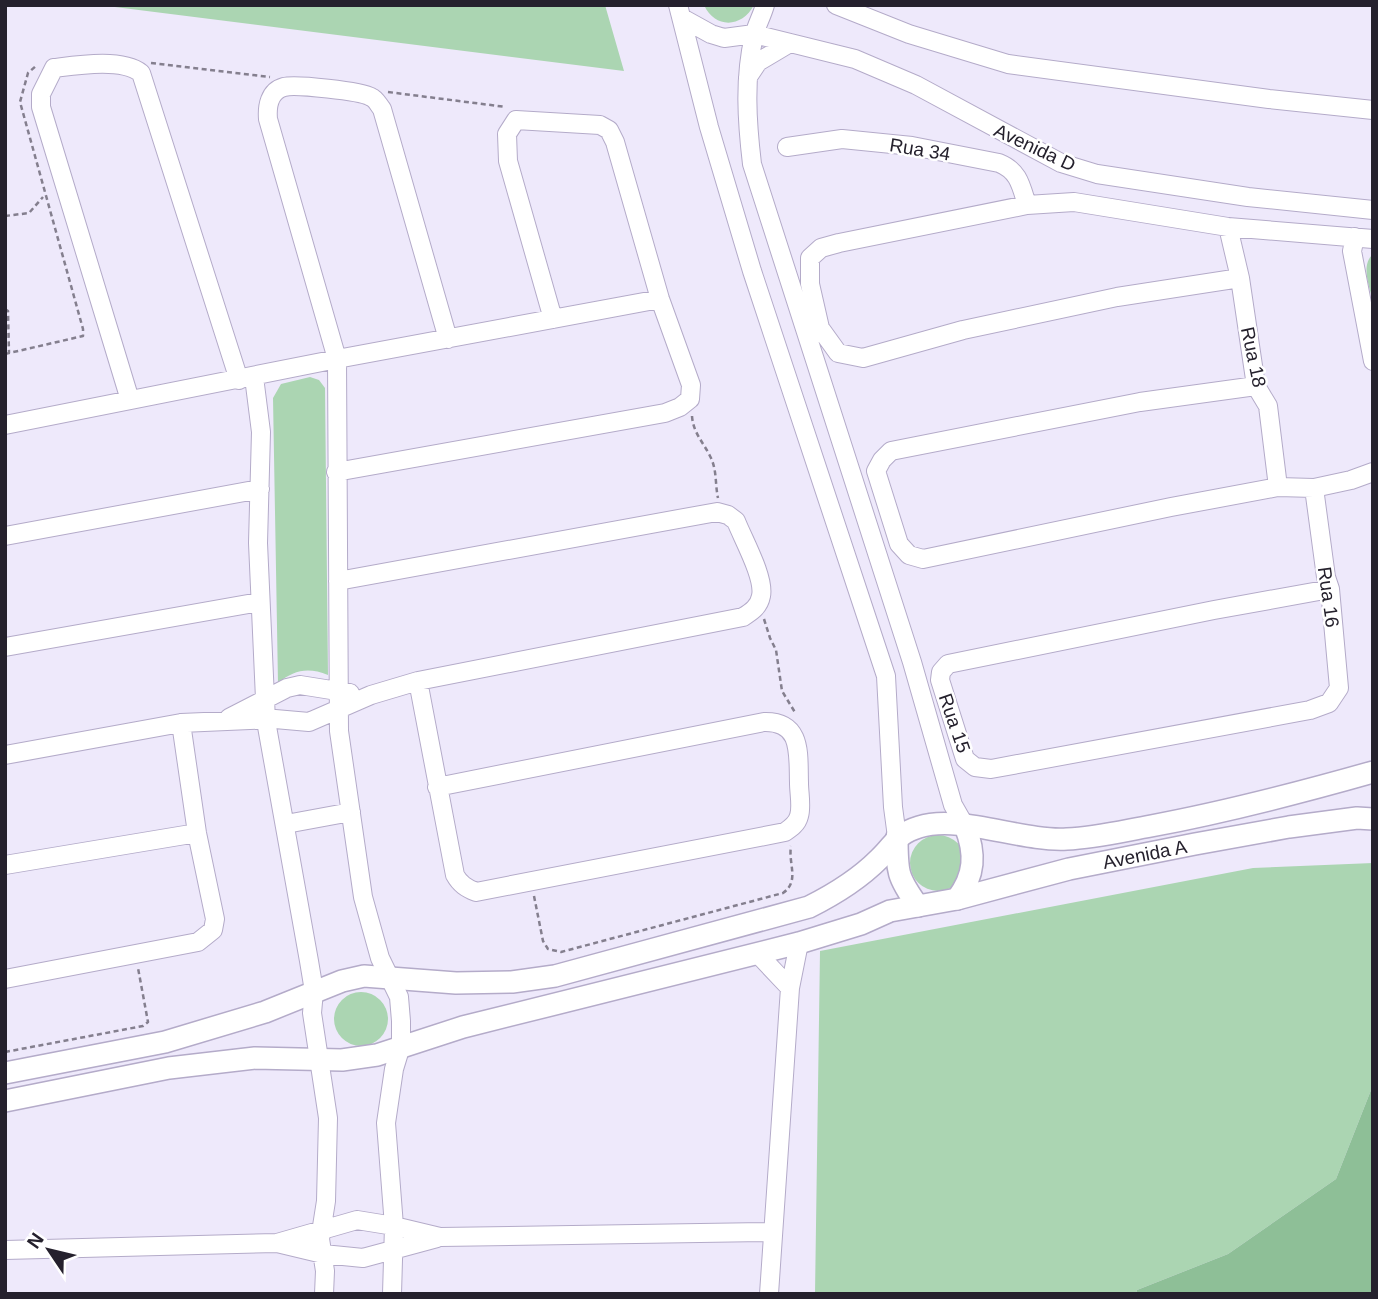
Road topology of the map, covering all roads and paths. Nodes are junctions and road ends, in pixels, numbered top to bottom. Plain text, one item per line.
1 (765, 5) edge
2 (836, 5) edge
3 (680, 12) edge
4 (754, 34) junction
5 (790, 43) junction
6 (748, 77) junction
7 (1373, 110) edge
8 (787, 147) dead end
9 (44, 195) dead end
10 (1027, 205) junction
11 (1373, 210) edge
12 (5, 216) edge
13 (51, 219) dead end
14 (1228, 227) junction
15 (1364, 238) edge
16 (1240, 278) junction
17 (660, 299) junction
18 (5, 309) edge
19 (553, 319) junction
20 (448, 338) junction
21 (7, 354) edge
22 (337, 359) junction
23 (1373, 361) edge
24 (246, 379) junction
25 (1256, 386) junction
26 (130, 400) junction
27 (5, 425) edge
28 (336, 471) junction
29 (1373, 471) edge
30 (1351, 480) junction
31 (1373, 485) edge
32 (1278, 487) junction
33 (1314, 488) junction
34 (260, 489) junction
35 (5, 536) edge
36 (338, 581) junction
37 (1330, 589) junction
38 (260, 603) junction
39 (5, 647) edge
40 (418, 681) junction
41 (339, 692) junction
42 (371, 695) junction
43 (265, 701) junction
44 (1329, 704) joint
45 (339, 711) junction
46 (223, 721) junction
47 (266, 721) junction
48 (181, 723) junction
49 (5, 755) edge
50 (1373, 772) edge
51 (437, 787) junction
52 (351, 812) junction
53 (1373, 819) edge
54 (286, 824) junction
55 (965, 826) junction
56 (197, 833) junction
57 (897, 837) junction
58 (5, 865) edge
59 (957, 899) junction
60 (918, 906) junction
61 (890, 911) junction
62 (799, 943) junction
63 (757, 953) junction
64 (135, 954) junction
65 (391, 978) junction
66 (5, 979) edge
67 (790, 988) junction
68 (314, 991) junction
69 (401, 1046) junction
70 (5, 1052) edge
71 (319, 1059) junction
72 (5, 1073) edge
73 (5, 1101) edge
74 (394, 1226) junction
75 (322, 1229) junction
76 (772, 1232) junction
77 (440, 1237) junction
78 (277, 1243) junction
79 (5, 1250) edge
80 (393, 1251) junction
81 (323, 1254) junction
82 (324, 1294) edge
83 (392, 1294) edge
84 (769, 1294) edge

1 - 4 street
2 - 7 street
3 - 4 street, Avenida D
3 - 57 street
4 - 5 street, Avenida D
4 - 6 street
5 - 6 street
5 - 11 street, Avenida D
6 - 55 street
8 - 10 street, Rua 34
9 - 12 path
10 - 14 street
10 - 16 street
13 - 21 path
14 - 15 street
14 - 16 street, Rua 18
15 - 23 street
16 - 25 street, Rua 18
17 - 19 street
17 - 19 street
17 - 28 street
18 - 21 path
19 - 20 street
20 - 22 street
20 - 22 street
22 - 24 street
22 - 28 street
24 - 26 street
24 - 26 street
24 - 34 street
25 - 32 street, Rua 18
25 - 32 street
26 - 27 street
28 - 36 street
29 - 30 street
30 - 31 street
30 - 33 street
32 - 33 street
33 - 37 street, Rua 16
34 - 35 street
34 - 38 street
36 - 40 street
36 - 41 street
37 - 44 street, Rua 16
37 - 44 street, Rua 15
38 - 39 street
38 - 43 street
40 - 42 street
40 - 51 street
41 - 42 street
41 - 43 street
41 - 45 street
42 - 45 street
43 - 46 street
43 - 47 street
45 - 47 street
45 - 52 street
46 - 47 street
46 - 48 street
47 - 54 street
48 - 49 street
48 - 56 street
50 - 55 main road, Avenida A
51 - 51 street
52 - 54 street
52 - 65 street
53 - 59 main road, Avenida A
54 - 68 street
55 - 57 main road
55 - 59 main road
56 - 58 street
56 - 64 street
57 - 60 main road
57 - 61 main road
57 - 65 main road
59 - 60 main road, Avenida A
60 - 61 main road, Avenida A
61 - 62 main road, Avenida A
62 - 63 main road, Avenida A
62 - 67 street
63 - 67 street
63 - 69 main road, Avenida A
64 - 66 street
64 - 70 path
65 - 68 main road
65 - 69 street
67 - 76 street
68 - 71 street
68 - 72 main road
69 - 71 main road
69 - 74 street
71 - 73 main road
71 - 75 street
74 - 75 street
74 - 77 street
74 - 80 street
75 - 78 street
75 - 81 street
76 - 77 street
76 - 84 street
77 - 80 street
78 - 79 street
78 - 81 street
80 - 81 street
80 - 83 street
81 - 82 street

